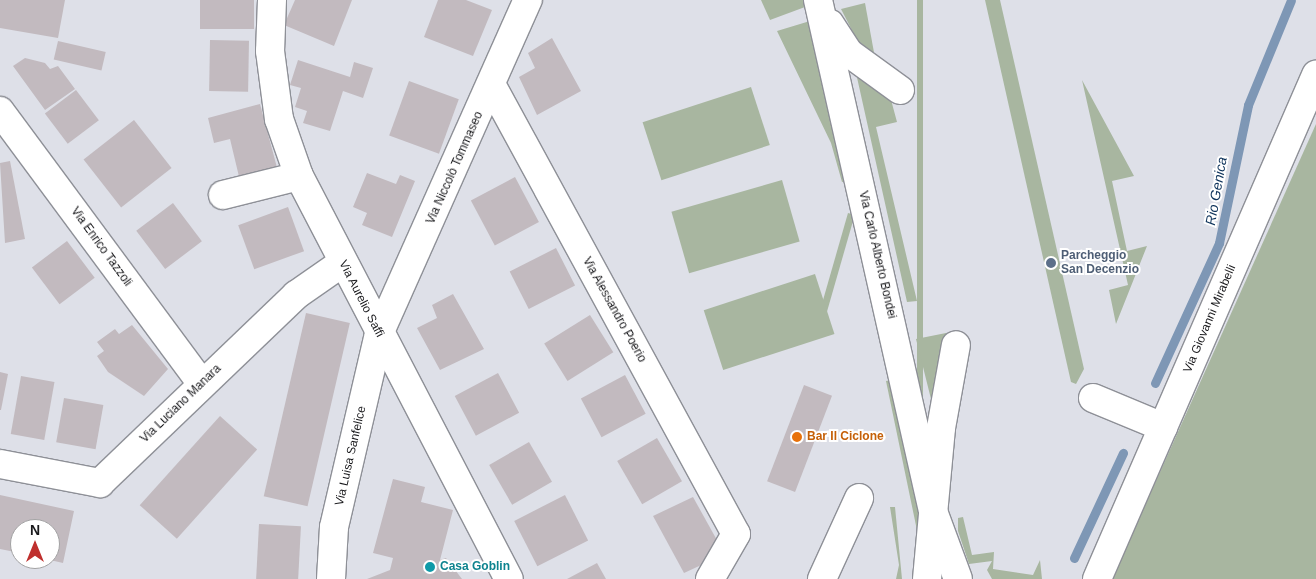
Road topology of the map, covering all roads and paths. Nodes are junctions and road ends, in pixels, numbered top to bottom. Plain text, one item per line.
1 (272, 0) edge
2 (528, 0) edge
3 (819, 5) edge
4 (1316, 75) edge
5 (492, 86) junction
6 (900, 90) dead end
7 (0, 111) edge
8 (299, 176) junction
9 (223, 195) dead end
10 (342, 263) junction
11 (379, 334) junction
12 (956, 345) dead end
13 (201, 383) junction
14 (1093, 398) dead end
15 (1163, 427) junction
16 (0, 464) edge
17 (858, 498) dead end
18 (933, 511) junction
19 (1098, 574) edge
20 (332, 579) edge
21 (509, 579) edge
22 (710, 579) edge
23 (822, 579) edge
24 (928, 579) edge
25 (958, 579) edge

1 - 8 street, Via Aurelio Saffi
2 - 5 street, Via Niccolò Tommaseo
3 - 6 street
3 - 18 street, Via Carlo Alberto Bondei
4 - 15 street, Via Giovanni Mirabelli
5 - 11 street, Via Niccolò Tommaseo
5 - 22 street, Via Alessandro Poerio
7 - 13 street, Via Enrico Tazzoli
8 - 9 street
8 - 10 street, Via Aurelio Saffi
10 - 11 street, Via Aurelio Saffi
10 - 13 street, Via Luciano Manara
11 - 20 street, Via Luisa Sanfelice
11 - 21 street, Via Aurelio Saffi
12 - 18 street
13 - 16 street, Via Luciano Manara
14 - 15 street
15 - 19 street, Via Giovanni Mirabelli
17 - 23 street
18 - 24 street, Via Carlo Alberto Bondei
18 - 25 street, Via Carlo Alberto Bondei

